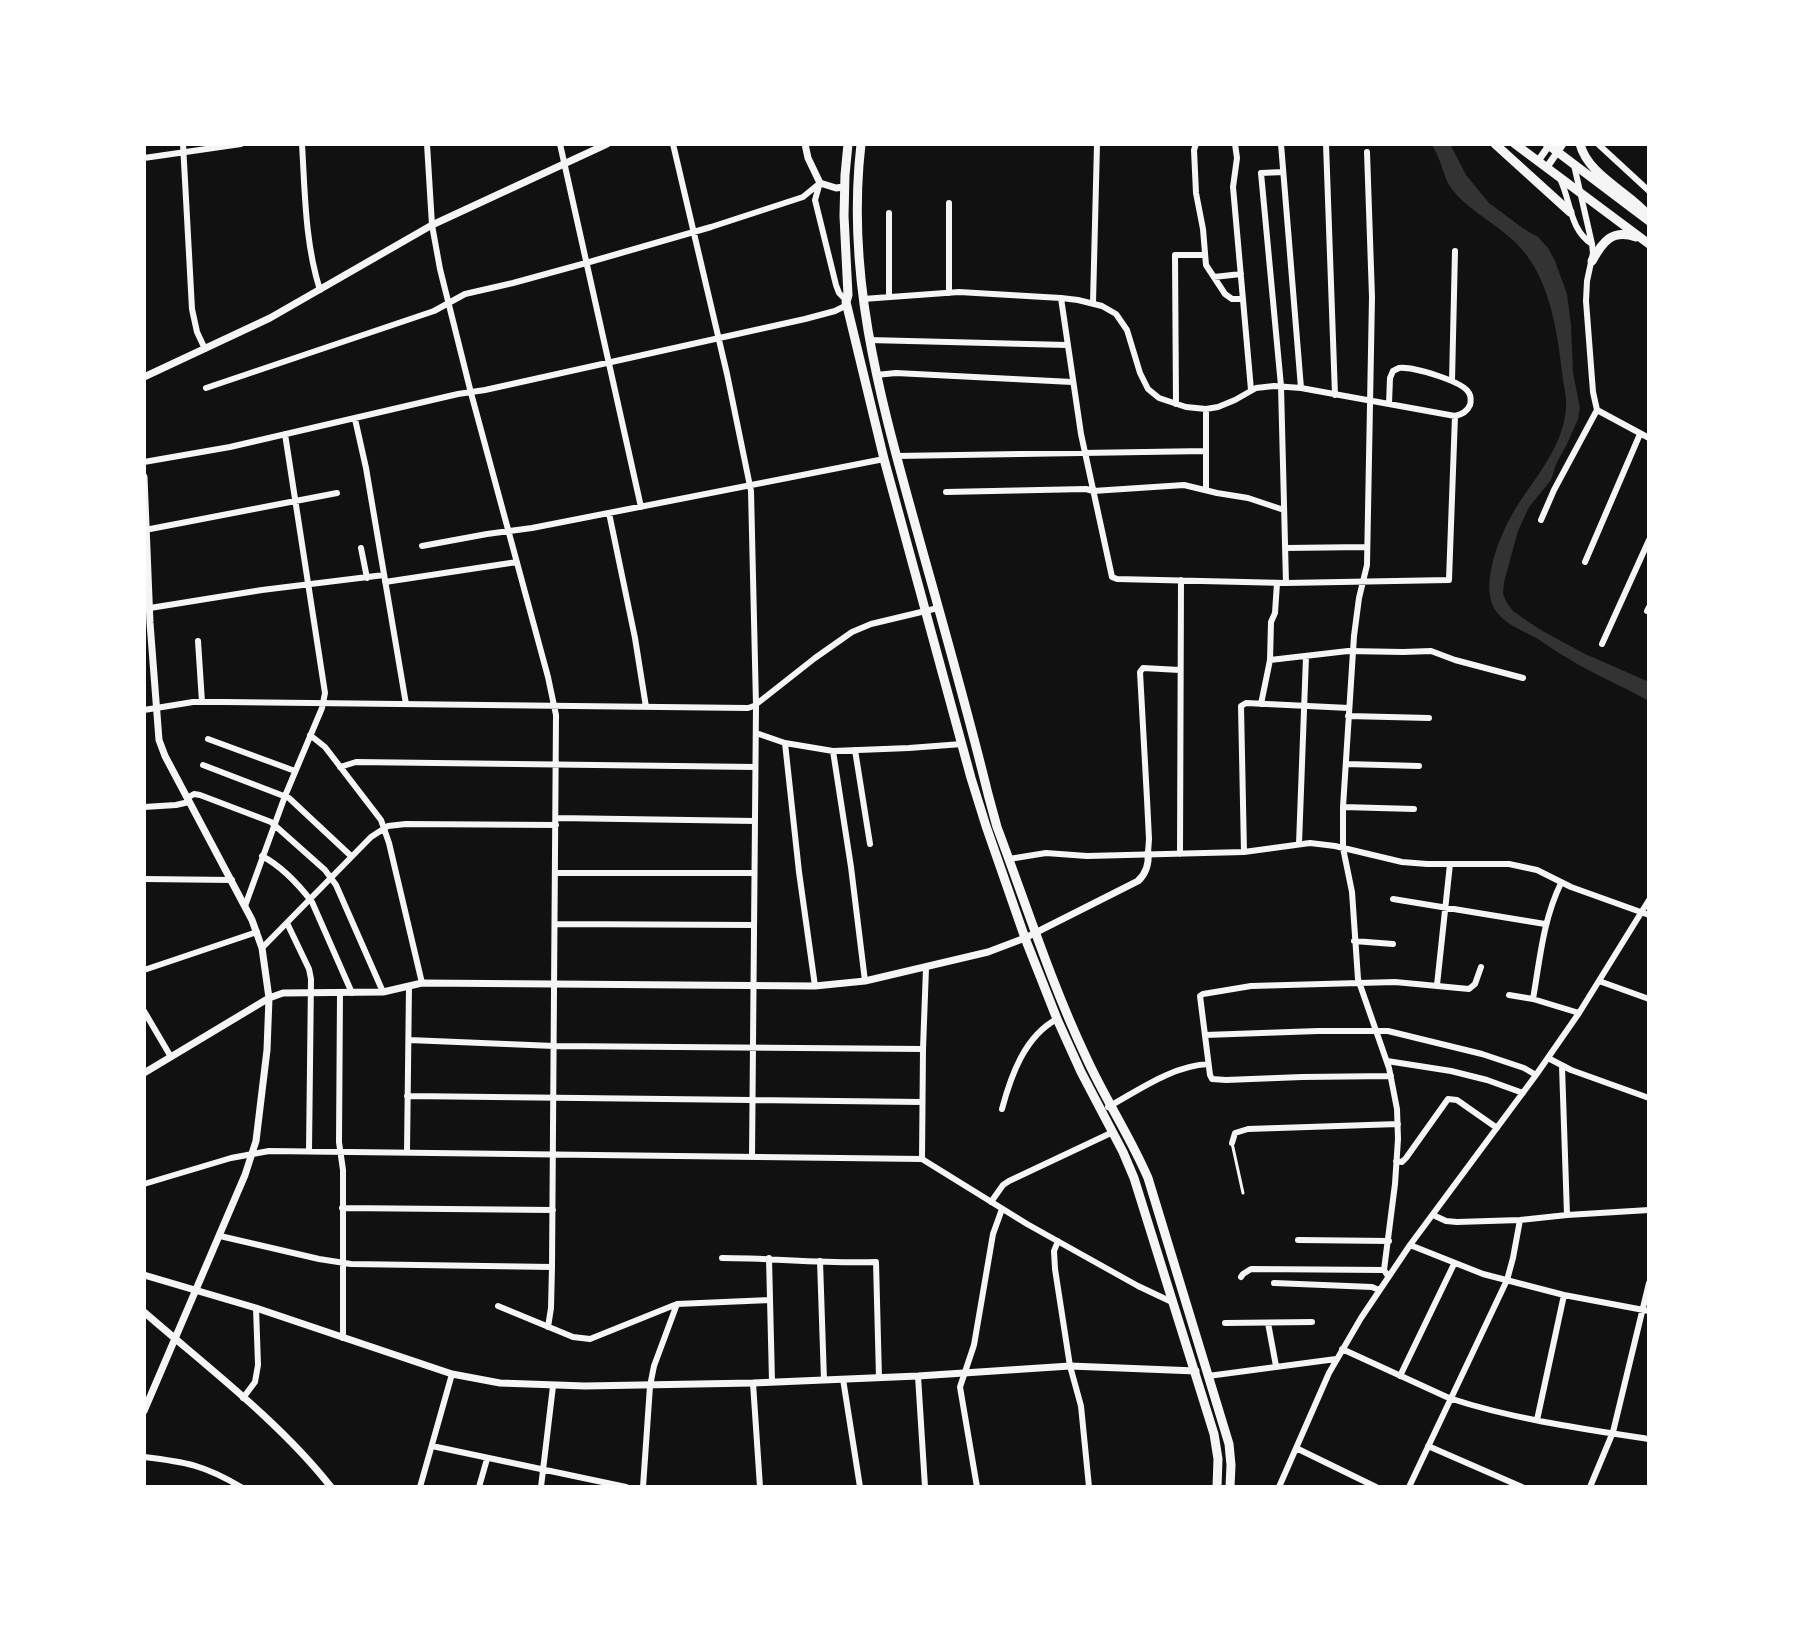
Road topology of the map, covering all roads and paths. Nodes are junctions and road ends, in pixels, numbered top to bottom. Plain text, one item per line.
1 (241, 144) edge
2 (302, 144) edge
3 (427, 144) edge
4 (560, 144) edge
5 (607, 144) edge
6 (673, 144) edge
7 (805, 144) edge
8 (848, 144) edge
9 (861, 144) edge
10 (1097, 144) edge
11 (1196, 144) edge
12 (1235, 144) edge
13 (1281, 144) edge
14 (1326, 144) edge
15 (1495, 144) edge
16 (1515, 144) edge
17 (1580, 144) edge
18 (1598, 144) edge
19 (1553, 146) edge
20 (183, 148) edge
21 (1367, 152) dead end
22 (144, 158) edge
23 (1543, 164) junction
24 (564, 165) junction
25 (1574, 165) junction
26 (1283, 172) junction
27 (1558, 176) junction
28 (820, 183) junction
29 (844, 187) junction
30 (1649, 191) edge
31 (1580, 193) junction
32 (949, 203) dead end
33 (1570, 212) junction
34 (889, 213) dead end
35 (1649, 219) edge
36 (432, 225) junction
37 (694, 231) junction
38 (1646, 242) edge
39 (1592, 244) junction
40 (1455, 251) dead end
41 (1204, 255) junction
42 (1592, 261) junction
43 (586, 263) junction
44 (1241, 274) junction
45 (1214, 277) junction
46 (320, 290) junction
47 (949, 293) junction
48 (889, 297) junction
49 (1061, 298) junction
50 (863, 299) junction
51 (1243, 299) junction
52 (847, 301) junction
53 (448, 303) junction
54 (1093, 303) junction
55 (718, 337) junction
56 (869, 340) junction
57 (1067, 345) junction
58 (205, 349) junction
59 (608, 363) junction
60 (875, 375) junction
61 (144, 377) edge
62 (1452, 381) junction
63 (1072, 382) junction
64 (1281, 386) junction
65 (206, 388) dead end
66 (1301, 388) junction
67 (1251, 390) junction
68 (471, 393) junction
69 (1335, 395) junction
70 (1370, 401) junction
71 (1176, 404) junction
72 (1389, 404) junction
73 (1206, 409) junction
74 (1597, 410) junction
75 (1455, 416) junction
76 (355, 419) junction
77 (285, 434) junction
78 (1640, 434) junction
79 (1649, 438) edge
80 (1206, 451) junction
81 (1085, 453) junction
82 (896, 456) junction
83 (884, 459) junction
84 (144, 462) edge
85 (144, 477) edge
86 (750, 485) junction
87 (1206, 490) junction
88 (1093, 491) junction
89 (946, 492) dead end
90 (337, 493) dead end
91 (296, 500) junction
92 (641, 507) junction
93 (1284, 510) junction
94 (609, 513) junction
95 (1541, 520) dead end
96 (145, 530) edge
97 (509, 531) junction
98 (1649, 540) edge
99 (422, 546) dead end
100 (1366, 547) junction
101 (361, 548) dead end
102 (1285, 548) junction
103 (517, 562) junction
104 (1585, 562) dead end
105 (367, 578) junction
106 (384, 579) junction
107 (1181, 580) junction
108 (146, 581) edge
109 (1363, 582) junction
110 (1277, 583) junction
111 (1286, 583) junction
112 (310, 585) junction
113 (150, 608) junction
114 (938, 608) junction
115 (925, 611) junction
116 (147, 624) edge
117 (198, 641) dead end
118 (1602, 644) dead end
119 (1353, 651) junction
120 (1306, 657) junction
121 (1270, 660) junction
122 (1180, 670) junction
123 (1523, 678) dead end
124 (202, 702) junction
125 (323, 704) junction
126 (406, 704) junction
127 (1261, 704) junction
128 (756, 705) junction
129 (554, 706) junction
130 (1305, 706) junction
131 (156, 707) junction
132 (646, 707) junction
133 (144, 710) edge
134 (1348, 712) junction
135 (1429, 718) dead end
136 (756, 733) junction
137 (310, 735) junction
138 (208, 739) dead end
139 (785, 743) junction
140 (962, 744) junction
141 (855, 750) junction
142 (833, 751) junction
143 (557, 764) junction
144 (1346, 764) junction
145 (203, 765) dead end
146 (1419, 766) dead end
147 (340, 767) junction
148 (755, 767) junction
149 (295, 771) junction
150 (285, 796) junction
151 (188, 800) junction
152 (144, 807) edge
153 (1343, 807) junction
154 (1414, 809) dead end
155 (755, 821) junction
156 (556, 822) junction
157 (274, 825) junction
158 (384, 827) junction
159 (870, 844) dead end
160 (1299, 844) junction
161 (1343, 848) junction
162 (1244, 852) junction
163 (1148, 853) junction
164 (1180, 854) junction
165 (262, 856) junction
166 (351, 856) junction
167 (1009, 859) junction
168 (1450, 864) junction
169 (556, 873) junction
170 (754, 873) junction
171 (331, 877) junction
172 (144, 879) edge
173 (232, 880) junction
174 (1561, 883) junction
175 (309, 899) junction
176 (1393, 899) dead end
177 (1649, 900) edge
178 (245, 906) junction
179 (1446, 907) junction
180 (1645, 914) edge
181 (287, 923) junction
182 (555, 924) junction
183 (1545, 924) junction
184 (753, 925) junction
185 (257, 932) junction
186 (1037, 932) junction
187 (1025, 938) junction
188 (1354, 941) junction
189 (1393, 944) dead end
190 (262, 948) junction
191 (1481, 967) dead end
192 (926, 968) junction
193 (144, 970) edge
194 (865, 981) junction
195 (1599, 981) junction
196 (422, 983) junction
197 (1359, 984) junction
198 (555, 985) junction
199 (1437, 985) junction
200 (409, 986) junction
201 (754, 986) junction
202 (815, 986) junction
203 (311, 992) junction
204 (383, 992) junction
205 (340, 993) junction
206 (352, 993) junction
207 (1509, 995) dead end
208 (269, 998) junction
209 (1533, 999) junction
210 (1649, 999) edge
211 (144, 1011) edge
212 (1579, 1013) junction
213 (1057, 1019) junction
214 (1375, 1030) junction
215 (1205, 1035) junction
216 (409, 1040) junction
217 (554, 1046) junction
218 (753, 1047) junction
219 (923, 1049) junction
220 (171, 1057) junction
221 (1548, 1058) junction
222 (1386, 1061) junction
223 (1208, 1064) junction
224 (1562, 1066) junction
225 (144, 1073) edge
226 (1536, 1075) junction
227 (1391, 1076) junction
228 (1523, 1093) junction
229 (407, 1096) junction
230 (554, 1098) junction
231 (1649, 1098) edge
232 (752, 1100) junction
233 (922, 1102) junction
234 (1111, 1105) junction
235 (1002, 1109) dead end
236 (1101, 1110) junction
237 (1398, 1124) junction
238 (1497, 1128) junction
239 (1113, 1132) junction
240 (1232, 1143) joint
241 (309, 1151) junction
242 (340, 1151) junction
243 (407, 1152) junction
244 (253, 1153) junction
245 (553, 1154) junction
246 (752, 1157) junction
247 (922, 1159) junction
248 (1396, 1161) junction
249 (144, 1184) edge
250 (1243, 1193) dead end
251 (991, 1202) junction
252 (342, 1208) junction
253 (1002, 1209) junction
254 (553, 1210) junction
255 (1649, 1210) edge
256 (1433, 1215) junction
257 (1567, 1215) junction
258 (1520, 1220) junction
259 (220, 1236) junction
260 (1298, 1240) dead end
261 (1058, 1241) junction
262 (1389, 1241) junction
263 (1410, 1245) junction
264 (722, 1258) dead end
265 (769, 1258) junction
266 (820, 1261) junction
267 (342, 1263) junction
268 (1454, 1264) junction
269 (552, 1267) junction
270 (1386, 1273) junction
271 (144, 1275) edge
272 (1241, 1277) dead end
273 (1507, 1280) junction
274 (1274, 1283) dead end
275 (1649, 1283) edge
276 (1379, 1290) junction
277 (195, 1291) junction
278 (1564, 1295) junction
279 (770, 1300) junction
280 (1174, 1303) junction
281 (677, 1304) junction
282 (498, 1306) dead end
283 (256, 1308) junction
284 (1646, 1311) edge
285 (144, 1312) edge
286 (1312, 1322) dead end
287 (1225, 1323) dead end
288 (1268, 1323) junction
289 (548, 1327) junction
290 (175, 1338) junction
291 (343, 1338) junction
292 (1342, 1349) junction
293 (1336, 1359) junction
294 (1070, 1366) junction
295 (1276, 1366) junction
296 (1195, 1371) junction
297 (966, 1372) junction
298 (1207, 1373) junction
299 (452, 1374) junction
300 (918, 1376) junction
301 (1400, 1376) junction
302 (879, 1378) junction
303 (843, 1379) junction
304 (824, 1380) junction
305 (772, 1381) junction
306 (753, 1383) junction
307 (553, 1386) junction
308 (650, 1386) junction
309 (243, 1398) junction
310 (1449, 1398) junction
311 (144, 1411) edge
312 (1537, 1420) junction
313 (1613, 1432) junction
314 (1649, 1439) edge
315 (432, 1446) junction
316 (1428, 1446) junction
317 (1296, 1448) junction
318 (144, 1457) edge
319 (487, 1459) junction
320 (543, 1469) junction
321 (589, 1483) edge
322 (241, 1487) edge
323 (331, 1487) edge
324 (420, 1487) edge
325 (479, 1487) edge
326 (541, 1487) edge
327 (626, 1487) edge
328 (643, 1487) edge
329 (760, 1487) edge
330 (860, 1487) edge
331 (925, 1487) edge
332 (977, 1487) edge
333 (1089, 1487) edge
334 (1217, 1487) edge
335 (1230, 1487) edge
336 (1279, 1487) edge
337 (1376, 1487) edge
338 (1409, 1487) edge
339 (1522, 1487) edge
340 (1590, 1487) edge

1 - 20 street
2 - 46 street
3 - 36 street
4 - 24 street
5 - 24 street
6 - 37 street
7 - 28 street
8 - 29 main road
9 - 50 main road
10 - 54 street
11 - 41 street
12 - 44 street
13 - 26 street
14 - 69 street
15 - 33 main road
16 - 23 main road
17 - 35 main road
18 - 30 street
19 - 23 street
19 - 25 main road
20 - 22 street
20 - 58 street
21 - 70 street
23 - 27 main road
24 - 36 street
24 - 43 street
25 - 31 street
25 - 35 main road
26 - 64 street
26 - 66 street
27 - 31 main road
27 - 33 street
28 - 29 street
28 - 37 street
28 - 52 street
29 - 52 main road
31 - 38 main road
31 - 39 street
32 - 47 street
33 - 39 street
34 - 48 street
36 - 46 street
36 - 53 street
37 - 43 street
37 - 55 street
38 - 42 main road
39 - 42 street
40 - 62 street
41 - 45 street
41 - 71 street
42 - 74 street
43 - 53 street
43 - 59 street
44 - 45 street
44 - 51 street
45 - 51 street
46 - 58 street
47 - 48 street
47 - 49 street
48 - 50 street
49 - 54 street
49 - 57 street
50 - 52 main road
50 - 56 main road
51 - 67 street
52 - 55 street
52 - 83 main road
53 - 65 street
53 - 68 street
54 - 71 street
55 - 59 street
55 - 86 street
56 - 57 street
56 - 60 main road
57 - 63 street
58 - 61 street
59 - 68 street
59 - 92 street
60 - 63 street
60 - 82 main road
62 - 72 street
62 - 75 street
63 - 81 street
64 - 66 street
64 - 67 street
64 - 93 street
66 - 69 street
67 - 73 street
68 - 76 street
68 - 97 street
69 - 70 street
70 - 72 street
70 - 100 street
71 - 73 street
72 - 75 street
73 - 80 street
74 - 78 street
74 - 95 street
75 - 109 street
76 - 77 street
76 - 106 street
77 - 84 street
77 - 91 street
78 - 79 street
78 - 104 street
80 - 81 street
80 - 87 street
81 - 82 street
81 - 88 street
82 - 114 main road
83 - 86 street
83 - 115 main road
85 - 96 street
86 - 92 street
86 - 128 street
87 - 88 street
87 - 93 street
88 - 89 street
88 - 107 street
90 - 91 street
91 - 96 street
91 - 112 street
92 - 94 street
93 - 102 street
94 - 97 street
94 - 132 street
96 - 108 street
97 - 99 street
97 - 103 street
98 - 118 street
100 - 102 street
100 - 109 street
101 - 105 street
102 - 111 street
103 - 106 street
103 - 129 street
105 - 106 street
105 - 112 street
106 - 126 street
107 - 110 street
107 - 122 street
108 - 113 street
109 - 111 street
109 - 119 street
110 - 111 street
110 - 121 street
112 - 113 street
112 - 125 street
113 - 116 street
114 - 115 street
114 - 167 main road
115 - 128 street
115 - 140 main road
116 - 131 street
117 - 124 street
119 - 120 street
119 - 123 street
119 - 134 street
120 - 121 street
120 - 130 street
121 - 127 street
122 - 163 street
122 - 164 street
124 - 125 street
124 - 131 street
125 - 126 street
125 - 137 street
126 - 129 street
127 - 130 street
127 - 162 street
128 - 132 street
128 - 136 street
129 - 132 street
129 - 143 street
130 - 134 street
130 - 160 street
131 - 133 street
131 - 151 street
134 - 135 street
134 - 144 street
136 - 139 street
136 - 148 street
137 - 147 street
137 - 149 street
138 - 149 street
139 - 142 street
139 - 202 street
140 - 141 street
140 - 187 main road
141 - 142 street
141 - 159 street
142 - 194 street
143 - 147 street
143 - 148 street
143 - 156 street
144 - 146 street
144 - 153 street
145 - 150 street
147 - 158 street
148 - 155 street
149 - 150 street
150 - 157 street
150 - 166 street
151 - 152 street
151 - 157 street
151 - 173 street
153 - 154 street
153 - 161 street
155 - 156 street
155 - 170 street
156 - 158 street
156 - 169 street
157 - 165 street
157 - 171 street
158 - 166 street
158 - 196 street
160 - 161 street
160 - 162 street
161 - 168 street
161 - 188 street
162 - 164 street
163 - 164 street
163 - 167 street
163 - 186 street
165 - 175 street
165 - 178 street
166 - 171 street
167 - 186 main road
168 - 174 street
168 - 179 street
169 - 170 street
169 - 182 street
170 - 184 street
171 - 175 street
171 - 204 street
172 - 173 street
173 - 178 street
174 - 180 street
174 - 183 street
175 - 181 street
175 - 206 street
176 - 179 street
177 - 180 street
178 - 185 street
179 - 183 street
179 - 199 street
180 - 195 street
181 - 190 street
181 - 203 street
182 - 184 street
182 - 198 street
183 - 209 street
184 - 201 street
185 - 190 street
185 - 193 street
186 - 187 street
186 - 234 main road
187 - 192 street
187 - 213 main road
188 - 189 street
188 - 197 street
190 - 208 street
191 - 199 street
192 - 194 street
192 - 219 street
194 - 202 street
195 - 210 street
195 - 212 street
196 - 198 street
196 - 200 street
197 - 199 street
197 - 214 street
197 - 215 street
198 - 201 street
198 - 217 street
200 - 204 street
200 - 216 street
201 - 202 street
201 - 218 street
203 - 205 street
203 - 208 street
203 - 241 street
204 - 206 street
205 - 206 street
205 - 242 street
207 - 209 street
208 - 220 street
208 - 244 street
209 - 212 street
211 - 220 street
212 - 221 street
213 - 235 street
213 - 236 main road
214 - 215 street
214 - 222 street
214 - 226 street
215 - 223 street
216 - 217 street
216 - 229 street
217 - 218 street
217 - 230 street
218 - 219 street
218 - 232 street
219 - 233 street
220 - 225 street
221 - 224 street
221 - 226 street
222 - 227 street
222 - 228 street
223 - 227 street
223 - 234 street
224 - 231 street
224 - 257 street
226 - 228 street
227 - 237 street
228 - 238 street
229 - 230 street
229 - 243 street
230 - 232 street
230 - 245 street
232 - 233 street
232 - 246 street
233 - 247 street
234 - 236 street
234 - 298 main road
236 - 239 main road
237 - 240 street
237 - 248 street
238 - 248 street
238 - 256 street
239 - 251 street
239 - 280 main road
240 - 250 lane
241 - 242 street
241 - 244 street
242 - 243 street
242 - 252 street
243 - 245 street
244 - 249 street
244 - 259 street
245 - 246 street
245 - 254 street
246 - 247 street
247 - 251 street
248 - 262 street
251 - 253 street
252 - 254 street
252 - 267 street
253 - 261 street
253 - 297 street
254 - 269 street
255 - 257 street
256 - 258 street
256 - 263 street
257 - 258 street
258 - 273 street
259 - 267 street
259 - 277 street
260 - 262 street
261 - 280 street
261 - 294 street
262 - 270 street
263 - 268 street
263 - 270 street
264 - 265 street
265 - 266 street
265 - 279 street
266 - 302 street
266 - 304 street
267 - 269 street
267 - 291 street
268 - 273 street
268 - 301 street
269 - 289 street
270 - 272 street
270 - 276 street
271 - 277 street
273 - 278 street
273 - 310 street
274 - 276 street
275 - 284 street
276 - 292 street
277 - 283 street
277 - 290 street
278 - 284 street
278 - 312 street
279 - 281 street
279 - 305 street
280 - 296 main road
281 - 289 street
281 - 308 street
282 - 289 street
283 - 291 street
283 - 309 street
284 - 313 street
285 - 290 street
286 - 288 street
287 - 288 street
288 - 295 street
290 - 309 street
290 - 311 street
291 - 299 street
292 - 293 street
292 - 301 street
293 - 295 street
293 - 317 street
294 - 296 street
294 - 297 street
294 - 333 street
295 - 298 street
296 - 298 street
296 - 334 main road
297 - 300 street
297 - 332 street
298 - 335 main road
299 - 307 street
299 - 315 street
300 - 302 street
300 - 331 street
301 - 310 street
302 - 303 street
303 - 304 street
303 - 330 street
304 - 305 street
305 - 306 street
306 - 308 street
306 - 329 street
307 - 308 street
307 - 320 street
308 - 328 street
309 - 323 street
310 - 312 street
310 - 316 street
312 - 313 street
313 - 314 street
313 - 340 street
315 - 319 street
315 - 324 street
316 - 338 street
316 - 339 street
317 - 336 street
317 - 337 street
318 - 322 street
319 - 320 street
319 - 325 street
320 - 321 street
320 - 326 street
321 - 327 street

